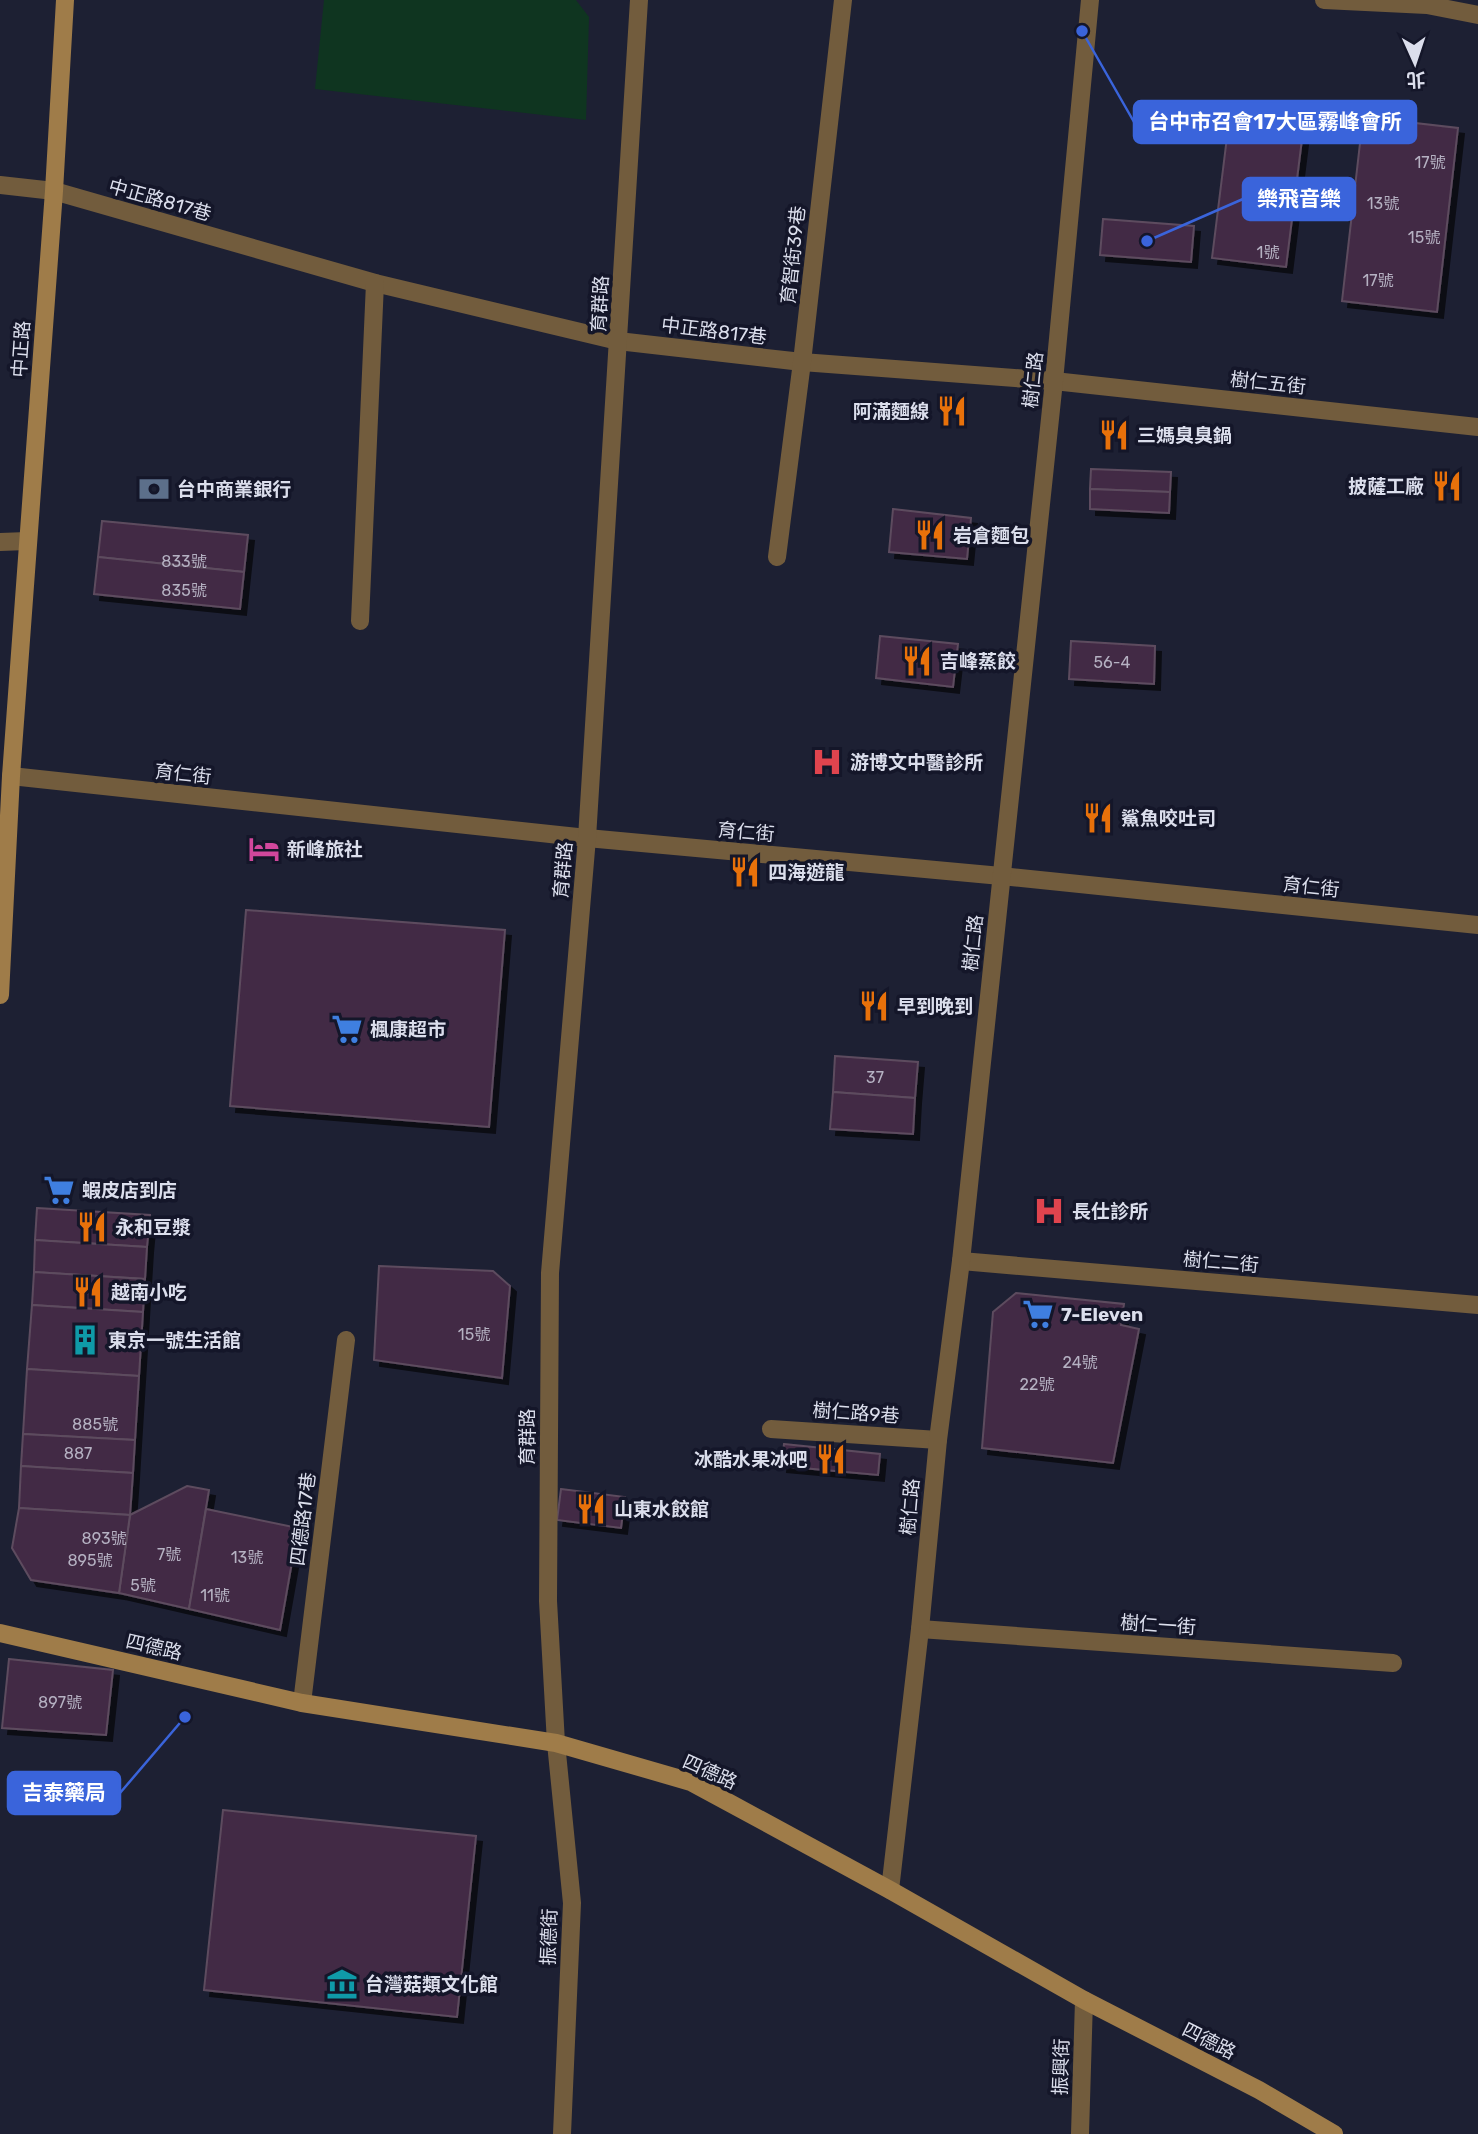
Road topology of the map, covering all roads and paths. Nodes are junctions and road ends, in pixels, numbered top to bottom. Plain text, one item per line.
1 (65, 0) edge
2 (639, 0) edge
3 (843, 0) edge
4 (1090, 0) edge
5 (1324, 0) edge
6 (1478, 15) edge
7 (0, 185) edge
8 (54, 191) junction
9 (375, 283) junction
10 (618, 341) junction
11 (802, 362) junction
12 (1054, 381) junction
13 (1478, 426) edge
14 (27, 541) junction
15 (0, 542) edge
16 (777, 557) dead end
17 (360, 621) dead end
18 (11, 776) junction
19 (587, 838) junction
20 (4, 859) edge
21 (1001, 876) junction
22 (1478, 925) edge
23 (0, 995) edge
24 (961, 1261) junction
25 (1478, 1305) edge
26 (346, 1340) dead end
27 (771, 1429) dead end
28 (938, 1440) junction
29 (920, 1629) junction
30 (0, 1633) edge
31 (1393, 1663) dead end
32 (302, 1703) junction
33 (556, 1743) junction
34 (890, 1890) junction
35 (1084, 2000) junction
36 (562, 2134) edge
37 (1080, 2134) edge
38 (1334, 2134) edge

1 - 8 street, 中正路
2 - 10 street, 育群路
3 - 11 street, 育智街39巷
4 - 12 street, 樹仁路
5 - 6 street
7 - 8 street, 中正路817巷
8 - 9 street, 中正路817巷
8 - 14 street, 中正路
9 - 10 street, 中正路817巷
9 - 17 street
10 - 11 street, 中正路817巷
10 - 19 street, 育群路
11 - 12 street, 中正路817巷
11 - 16 street, 育智街39巷
12 - 13 street, 樹仁五街
12 - 21 street, 樹仁路
14 - 15 street
14 - 18 street, 中正路
18 - 19 street, 育仁街
18 - 20 street, 中正路
19 - 21 street, 育仁街
19 - 33 street, 育群路
20 - 23 street, 中正路
21 - 22 street, 育仁街
21 - 24 street, 樹仁路
24 - 25 street, 樹仁二街
24 - 28 street, 樹仁路
26 - 32 street, 四德路17巷
27 - 28 street, 樹仁路9巷
28 - 29 street, 樹仁路
29 - 31 street, 樹仁一街
29 - 34 street, 樹仁路
30 - 32 street, 四德路
32 - 33 street, 四德路
33 - 34 street, 四德路
33 - 36 street, 振德街
34 - 35 street, 四德路
35 - 37 street, 振興街
35 - 38 street, 四德路

